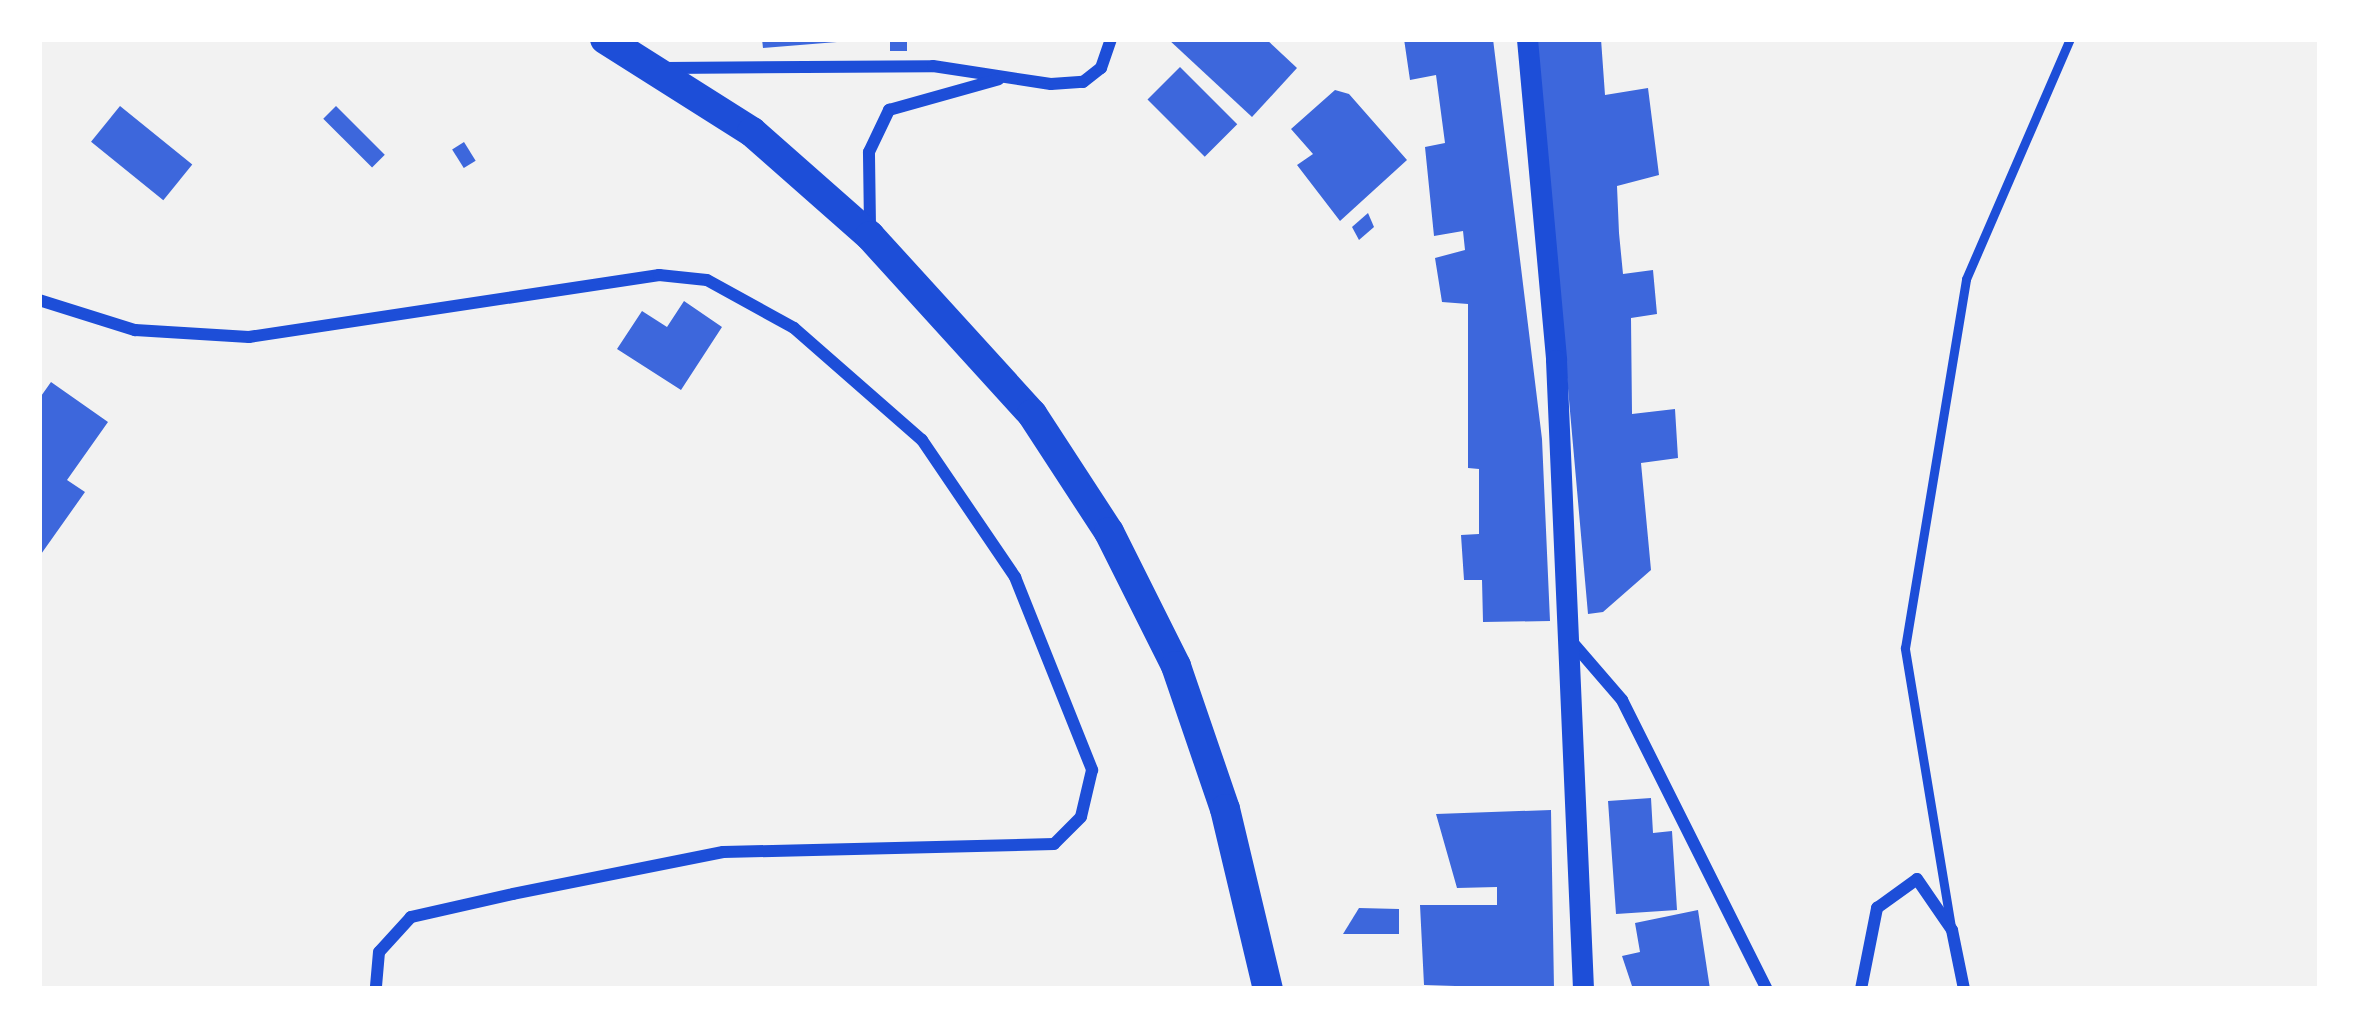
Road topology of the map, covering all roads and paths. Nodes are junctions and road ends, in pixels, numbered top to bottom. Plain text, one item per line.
1 (605, 39) edge
2 (1112, 39) edge
3 (1527, 39) edge
4 (2070, 39) edge
5 (652, 68) junction
6 (1006, 78) junction
7 (870, 236) junction
8 (39, 299) edge
9 (1572, 642) junction
10 (1952, 930) junction
11 (376, 989) edge
12 (1268, 989) edge
13 (1583, 989) edge
14 (1767, 989) edge
15 (1861, 989) edge
16 (1964, 989) edge

1 - 5 main road
2 - 6 street
3 - 9 street
4 - 10 lane
5 - 6 street
5 - 7 main road
6 - 7 street
7 - 12 main road
8 - 11 street
9 - 13 street
9 - 14 street
10 - 15 street
10 - 16 street

